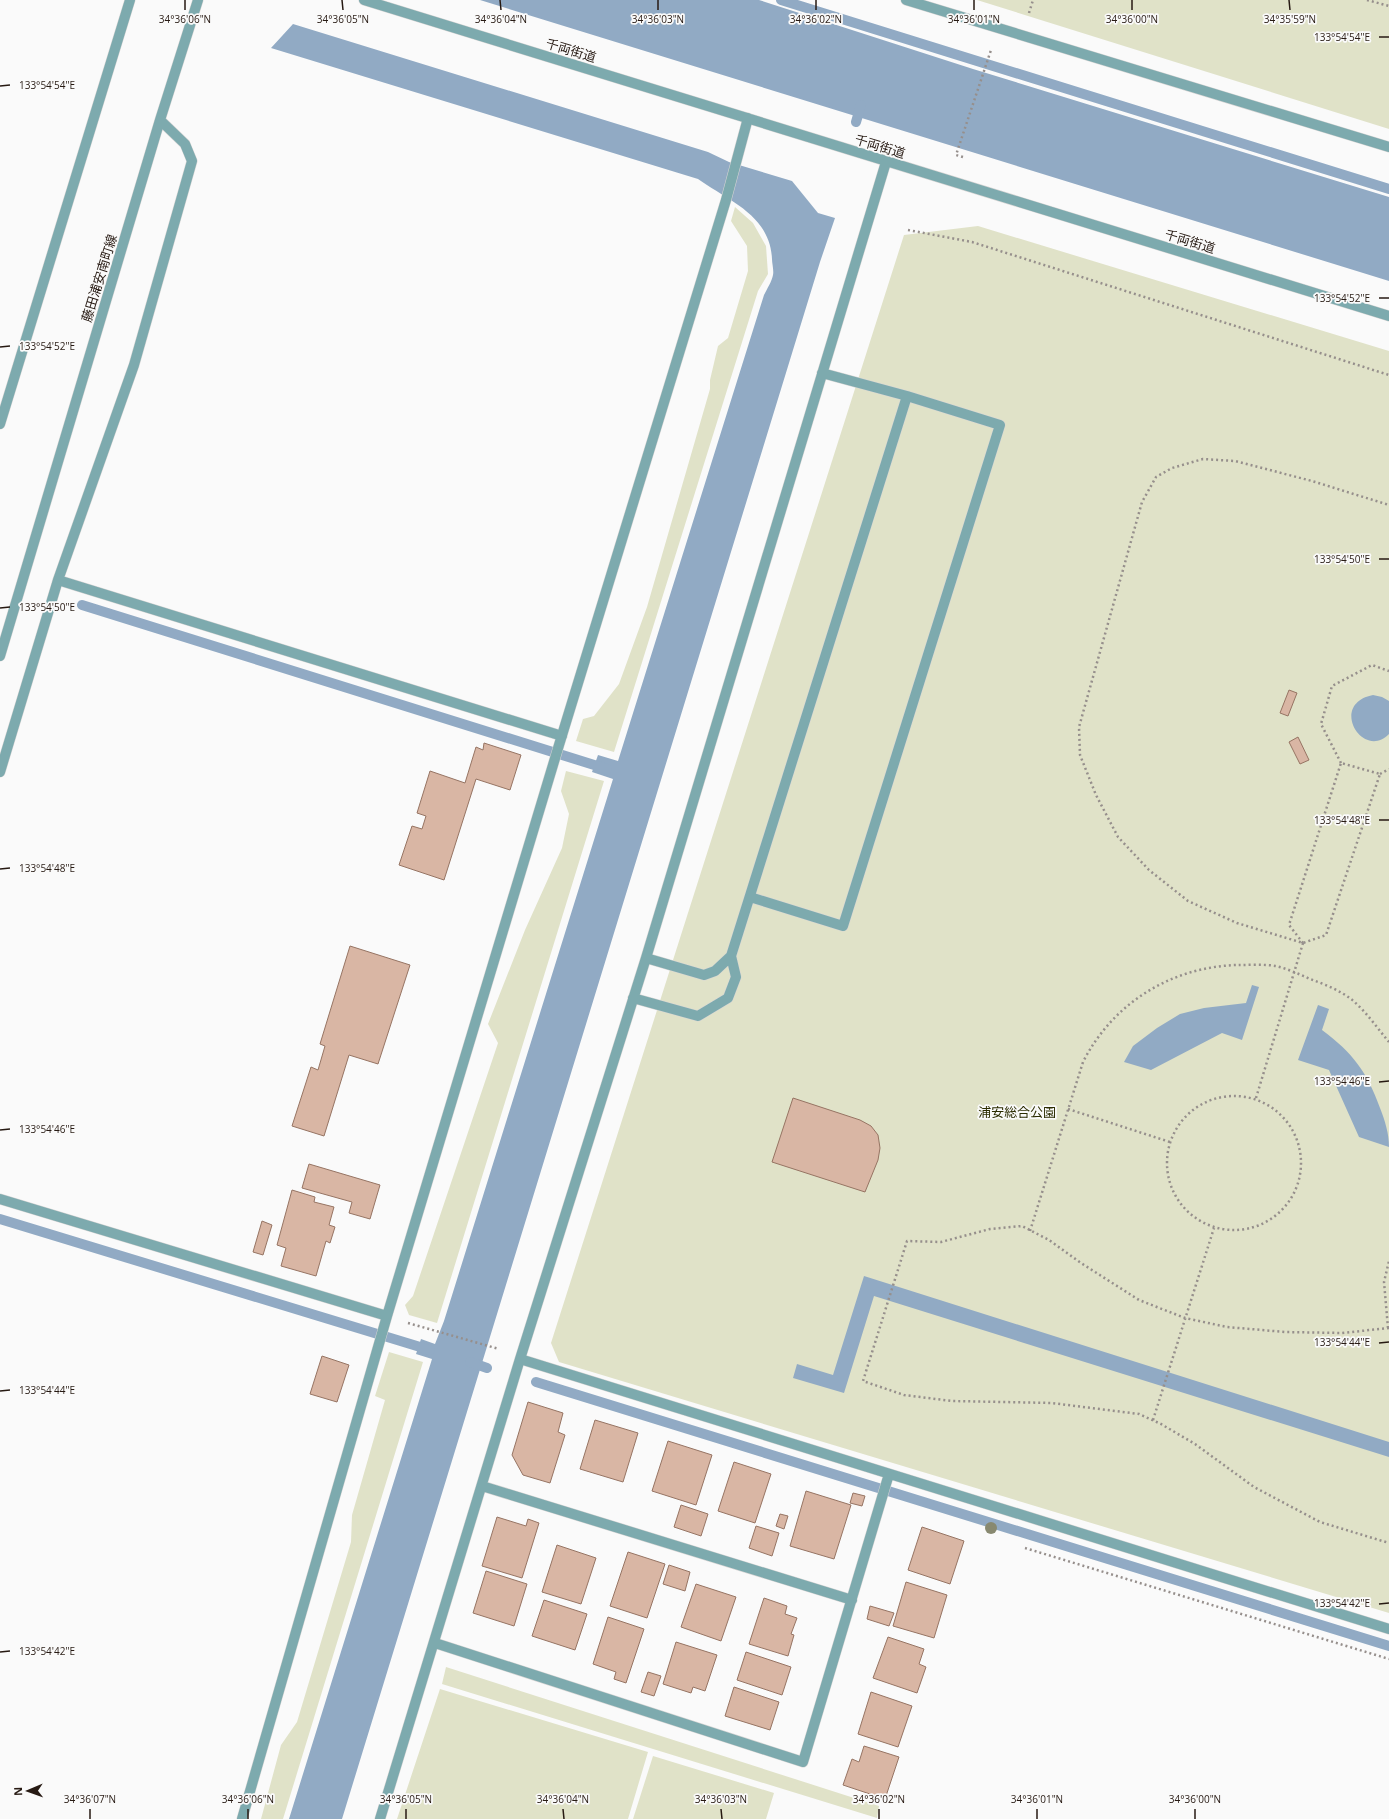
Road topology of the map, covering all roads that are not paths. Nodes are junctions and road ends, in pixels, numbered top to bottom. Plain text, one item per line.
1 (130, 0) edge
2 (198, 0) edge
3 (364, 0) edge
4 (906, 0) edge
5 (748, 118) junction
6 (160, 120) junction
7 (1389, 147) edge
8 (886, 162) junction
9 (1389, 316) edge
10 (822, 373) junction
11 (907, 396) junction
12 (0, 424) edge
13 (58, 580) junction
14 (0, 656) edge
15 (560, 741) junction
16 (0, 772) edge
17 (750, 897) junction
18 (731, 956) junction
19 (646, 958) junction
20 (634, 998) junction
21 (0, 1199) edge
22 (387, 1316) junction
23 (520, 1360) junction
24 (888, 1478) junction
25 (482, 1486) junction
26 (852, 1600) junction
27 (1389, 1629) edge
28 (435, 1643) junction
29 (242, 1819) edge
30 (380, 1819) edge

1 - 12 street
2 - 6 street, 藤田浦安南町線
3 - 5 street, 千両街道
4 - 7 street
5 - 8 street, 千両街道
5 - 15 street
6 - 13 street
6 - 14 street, 藤田浦安南町線
8 - 9 street, 千両街道
8 - 10 street
10 - 11 street
10 - 19 street
11 - 17 street
11 - 17 street
13 - 15 street
13 - 16 street
15 - 22 street
17 - 18 street
18 - 19 street
18 - 20 street
19 - 20 street
20 - 23 street
21 - 22 street
22 - 29 street
23 - 24 street
23 - 25 street
24 - 26 street
24 - 27 street
25 - 26 street
25 - 28 street
26 - 28 street
28 - 30 street

